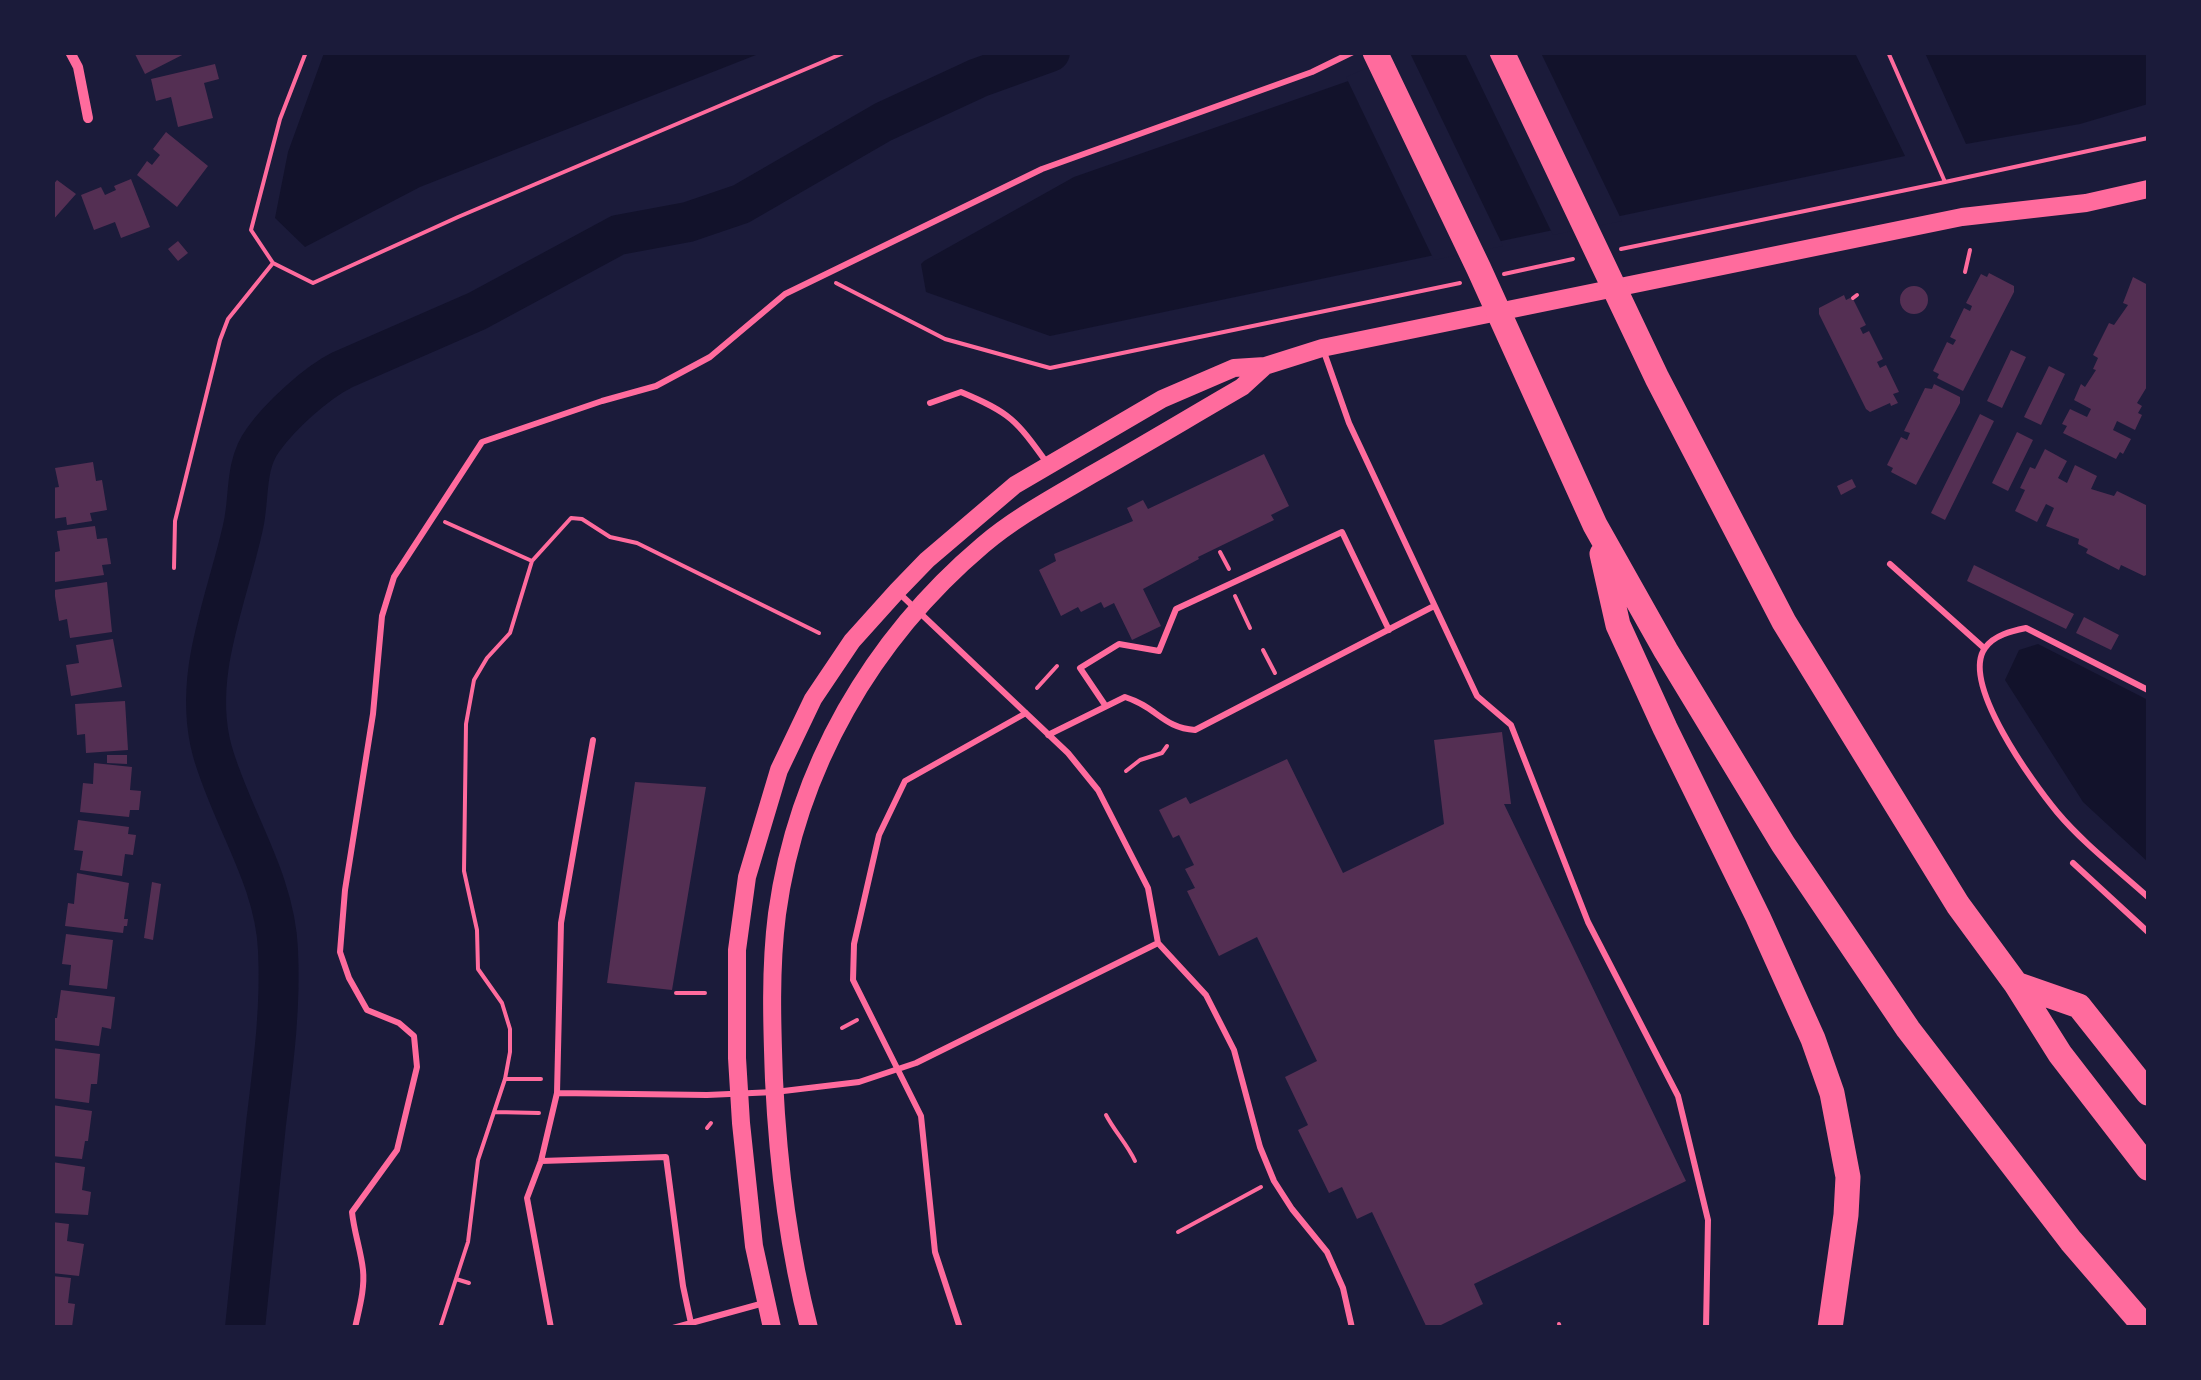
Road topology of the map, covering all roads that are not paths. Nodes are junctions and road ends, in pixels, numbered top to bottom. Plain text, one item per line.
1 (70, 52) edge
2 (1353, 52) edge
3 (1375, 52) edge
4 (1502, 52) edge
5 (88, 118) dead end
6 (2148, 188) edge
7 (1322, 348) junction
8 (1264, 366) junction
9 (930, 403) dead end
10 (1048, 464) junction
11 (1595, 524) junction
12 (1890, 564) dead end
13 (897, 591) junction
14 (1434, 606) junction
15 (916, 608) junction
16 (1388, 630) junction
17 (1984, 648) junction
18 (2148, 690) edge
19 (1104, 705) junction
20 (1026, 713) junction
21 (1048, 735) junction
22 (593, 740) dead end
23 (2073, 863) dead end
24 (2148, 897) edge
25 (2148, 932) edge
26 (1158, 943) junction
27 (2016, 984) junction
28 (900, 1070) junction
29 (775, 1092) junction
30 (557, 1093) junction
31 (2148, 1093) edge
32 (738, 1094) junction
33 (541, 1161) junction
34 (2148, 1168) edge
35 (765, 1302) junction
36 (692, 1325) edge
37 (355, 1328) edge
38 (551, 1328) edge
39 (673, 1328) edge
40 (772, 1328) edge
41 (809, 1328) edge
42 (960, 1328) edge
43 (1352, 1328) edge
44 (1706, 1328) edge
45 (1830, 1328) edge
46 (2146, 1328) edge

1 - 5 street
2 - 37 lane
3 - 11 highway
4 - 27 highway
6 - 7 street
7 - 8 street
7 - 14 lane
8 - 10 street
8 - 15 street
9 - 10 lane
10 - 13 street
11 - 45 highway
11 - 46 highway
12 - 17 lane
13 - 15 lane
13 - 32 street
14 - 16 lane
14 - 44 lane
15 - 20 lane
15 - 29 street
16 - 19 lane
16 - 19 lane
17 - 18 lane
17 - 24 lane
19 - 21 lane
20 - 21 lane
20 - 28 lane
21 - 26 lane
22 - 30 lane
23 - 25 lane
26 - 28 lane
26 - 43 lane
27 - 31 highway
27 - 34 highway
28 - 29 lane
28 - 42 lane
29 - 32 lane
29 - 41 street
30 - 32 lane
30 - 33 lane
32 - 35 street
33 - 36 lane
33 - 38 lane
35 - 36 lane
35 - 40 street
36 - 39 lane

